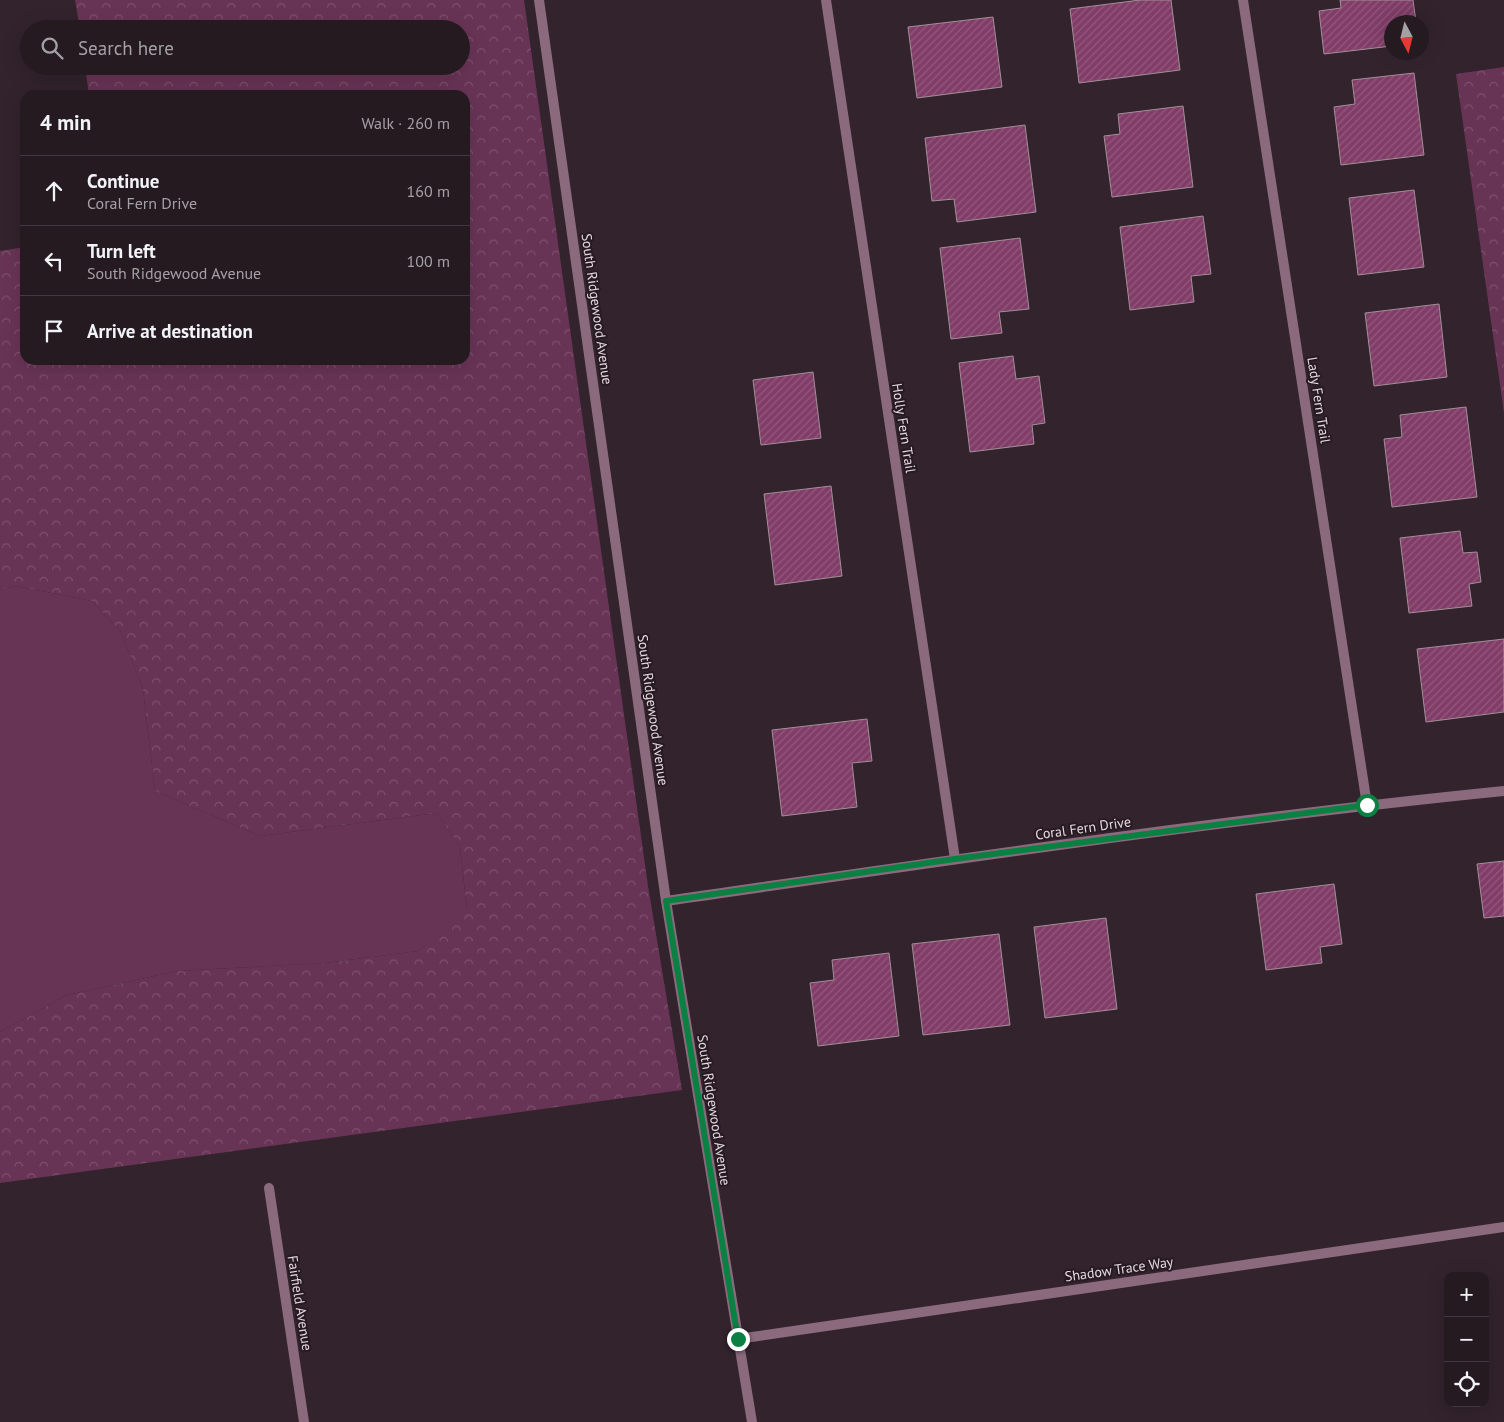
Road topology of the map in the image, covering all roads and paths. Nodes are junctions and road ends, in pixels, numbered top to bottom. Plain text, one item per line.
1 (539, 0) edge
2 (826, 0) edge
3 (1243, 0) edge
4 (1504, 791) edge
5 (1367, 805) junction
6 (955, 859) junction
7 (666, 901) junction
8 (268, 1188) dead end
9 (1504, 1227) edge
10 (738, 1339) junction
11 (304, 1422) edge
12 (752, 1422) edge

1 - 7 street, South Ridgewood Avenue
2 - 6 street, Holly Fern Trail
3 - 5 street, Lady Fern Trail
4 - 5 street, Coral Fern Drive
5 - 6 street, Coral Fern Drive
6 - 7 street, Coral Fern Drive
7 - 10 street, South Ridgewood Avenue
8 - 11 street, Fairfield Avenue
9 - 10 street, Shadow Trace Way
10 - 12 street, South Ridgewood Avenue

